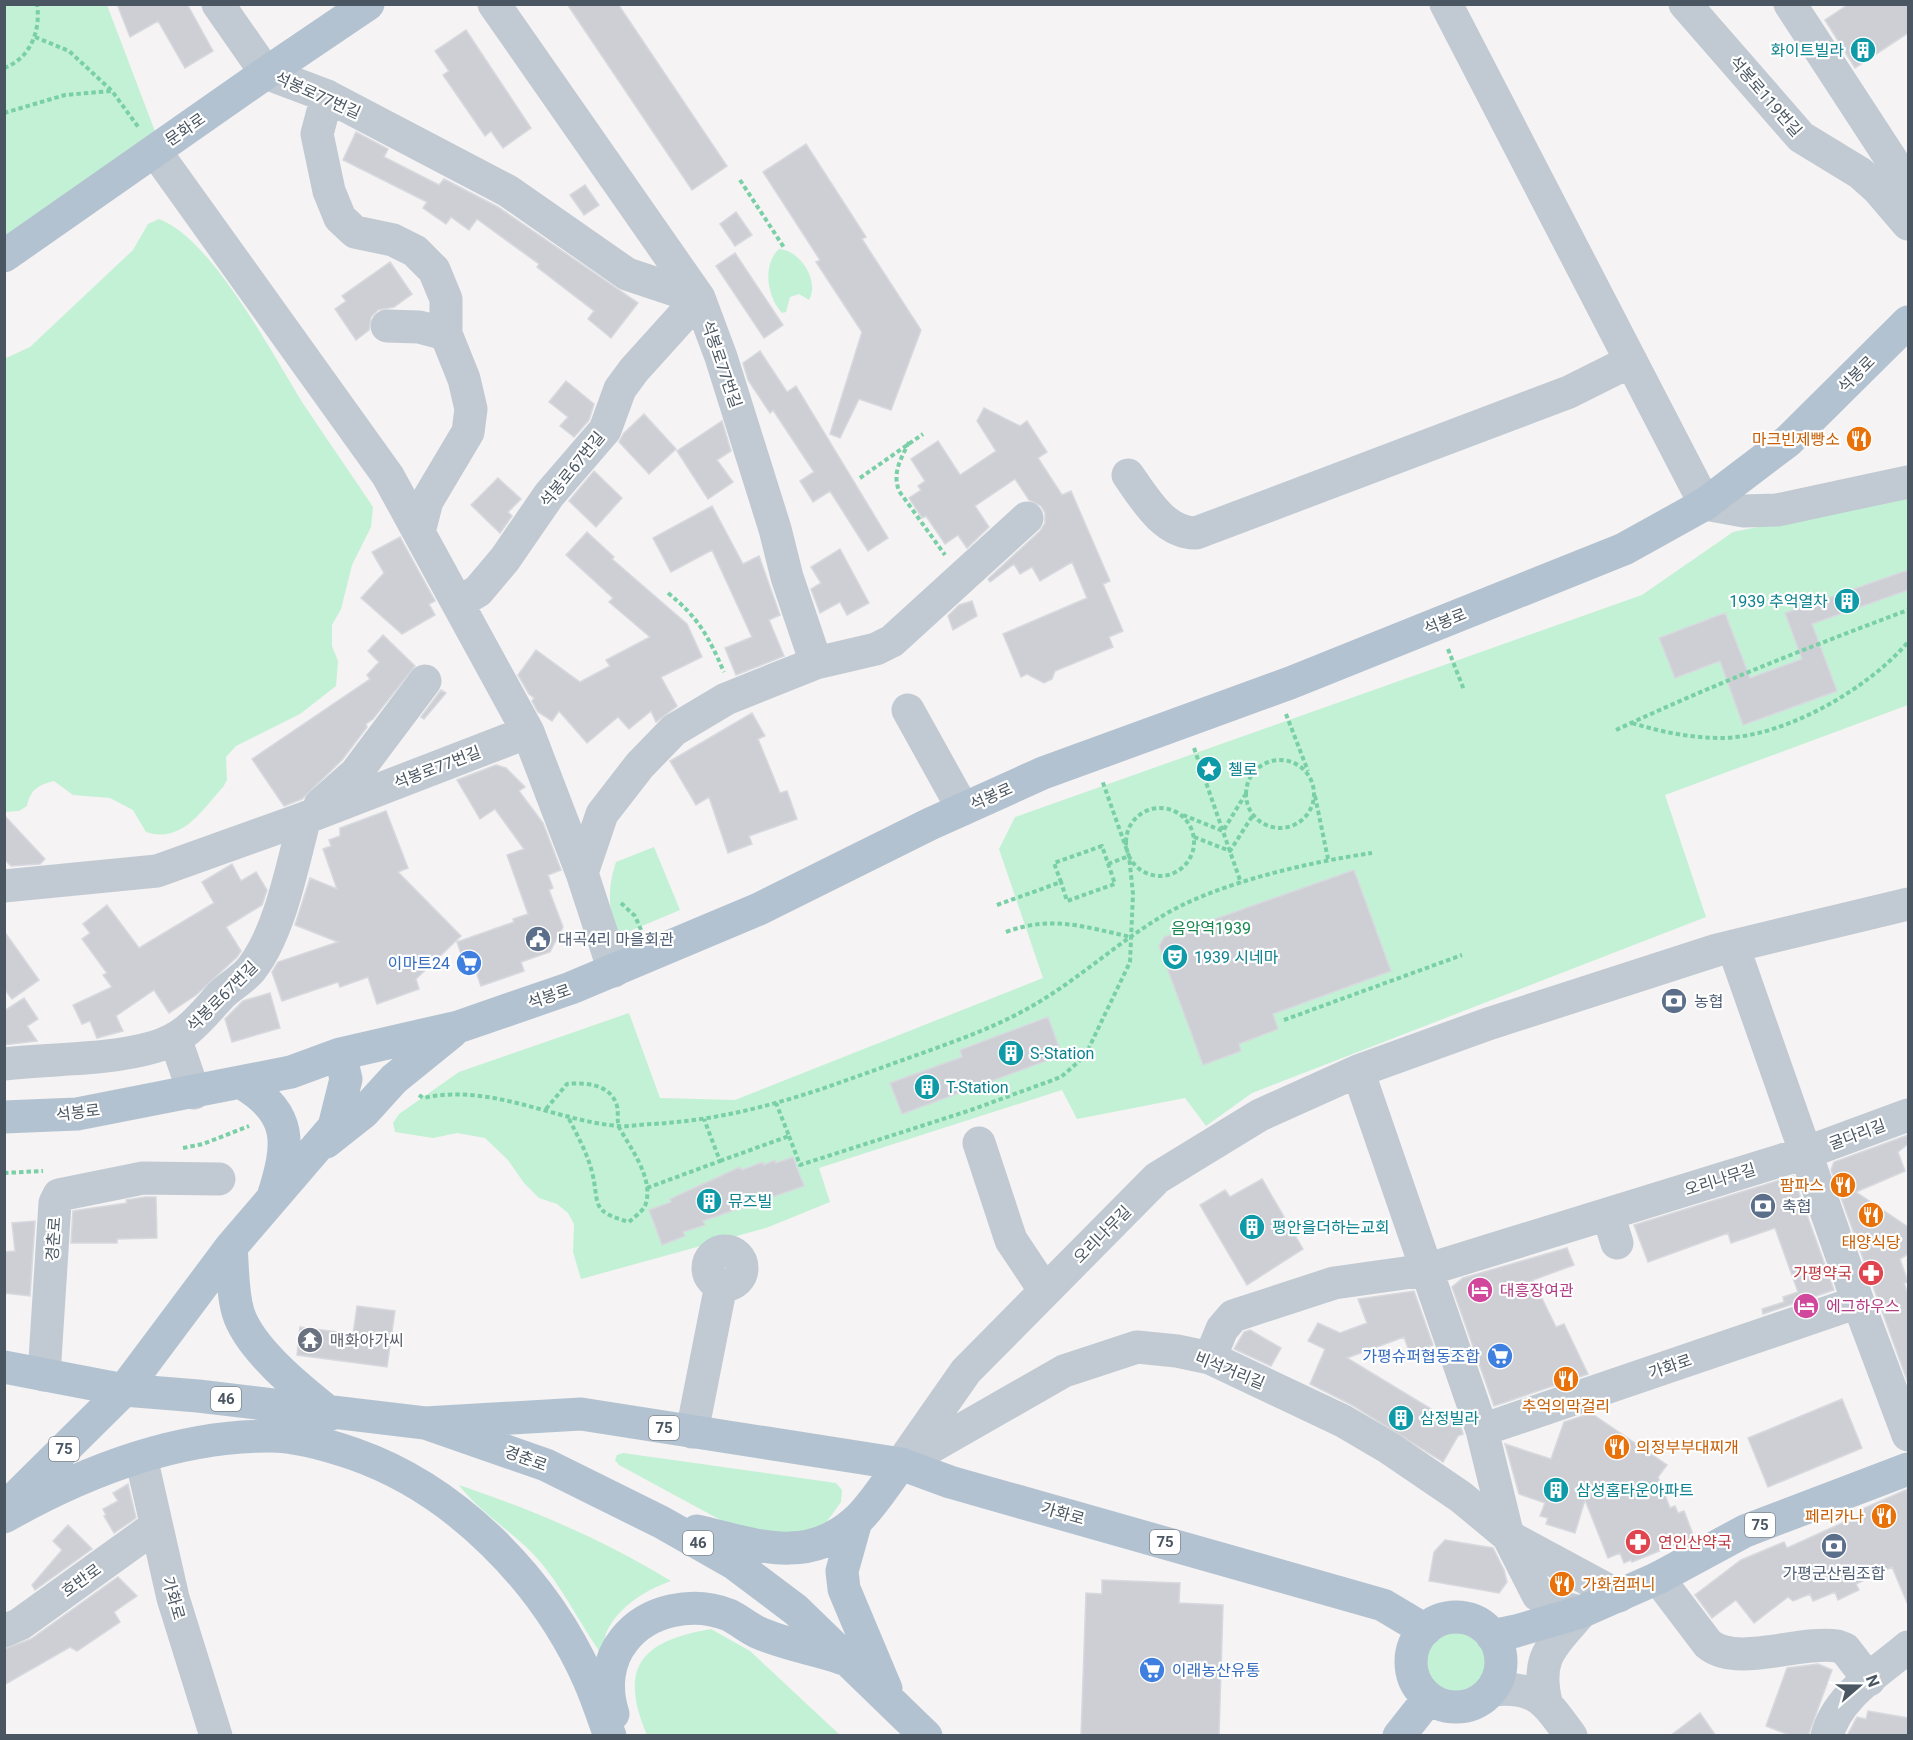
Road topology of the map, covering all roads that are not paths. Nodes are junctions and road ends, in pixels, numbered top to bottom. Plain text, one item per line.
1 (218, 4) edge
2 (368, 4) edge
3 (494, 4) edge
4 (1446, 4) edge
5 (1685, 4) edge
6 (1790, 4) edge
7 (266, 73) junction
8 (327, 96) junction
9 (154, 151) junction
10 (1908, 185) edge
11 (1908, 224) edge
12 (4, 256) edge
13 (699, 298) junction
14 (1908, 322) edge
15 (387, 326) dead end
16 (446, 334) junction
17 (1631, 361) junction
18 (1128, 475) dead end
19 (1908, 482) edge
20 (1705, 504) junction
21 (1027, 518) dead end
22 (419, 532) junction
23 (458, 603) junction
24 (816, 663) junction
25 (425, 681) dead end
26 (908, 710) dead end
27 (528, 732) junction
28 (963, 809) junction
29 (305, 818) junction
30 (582, 873) junction
31 (4, 886) edge
32 (1908, 904) edge
33 (1733, 946) junction
34 (614, 971) junction
35 (458, 1027) junction
36 (175, 1038) junction
37 (340, 1054) junction
38 (4, 1064) edge
39 (1358, 1071) junction
40 (242, 1083) junction
41 (194, 1093) junction
42 (1908, 1115) edge
43 (4, 1117) edge
44 (979, 1143) dead end
45 (1805, 1153) junction
46 (311, 1154) junction
47 (219, 1179) dead end
48 (272, 1200) junction
49 (231, 1247) junction
50 (1426, 1270) junction
51 (721, 1285) dead end
52 (1045, 1292) junction
53 (1858, 1302) junction
54 (1210, 1358) junction
55 (4, 1367) edge
56 (44, 1375) junction
57 (124, 1390) junction
58 (327, 1411) junction
59 (426, 1423) junction
60 (1482, 1430) junction
61 (692, 1432) junction
62 (1908, 1435) edge
63 (141, 1457) junction
64 (901, 1464) junction
65 (1908, 1470) edge
66 (417, 1483) junction
67 (4, 1509) edge
68 (4, 1517) edge
69 (856, 1521) junction
70 (661, 1522) junction
71 (156, 1526) junction
72 (1508, 1536) junction
73 (1658, 1578) junction
74 (1532, 1587) junction
75 (1619, 1596) junction
76 (1581, 1611) junction
77 (1425, 1630) junction
78 (4, 1631) edge
79 (1488, 1631) junction
80 (1908, 1647) edge
81 (847, 1660) junction
82 (1869, 1680) junction
83 (1496, 1681) junction
84 (1428, 1698) junction
85 (892, 1702) junction
86 (1546, 1702) junction
87 (216, 1736) edge
88 (610, 1736) edge
89 (621, 1736) edge
90 (926, 1736) edge
91 (1399, 1736) edge
92 (1571, 1736) edge
93 (1827, 1736) edge

1 - 7 street, 석봉로77번길
2 - 7 main road, 문화로
3 - 13 street
4 - 17 street
5 - 11 street, 석봉로119번길
6 - 10 street
7 - 8 street, 석봉로77번길
7 - 9 main road, 문화로
8 - 13 street, 석봉로77번길
8 - 16 street
9 - 12 main road, 문화로
9 - 22 street
13 - 23 street, 석봉로67번길
13 - 24 street, 석봉로77번길
14 - 20 main road, 석봉로
15 - 16 street
16 - 22 street
17 - 18 street
17 - 20 street
19 - 20 street
20 - 28 main road, 석봉로
21 - 24 street
22 - 23 street
23 - 27 street
24 - 30 street
25 - 29 street
26 - 28 street
27 - 29 street, 석봉로77번길
27 - 30 street
28 - 34 main road, 석봉로
29 - 31 street
29 - 36 street, 석봉로67번길
30 - 34 street
32 - 33 street, 오리나무길
33 - 39 street, 오리나무길
33 - 45 street
34 - 35 main road, 석봉로
35 - 37 main road, 석봉로
35 - 46 main road
36 - 38 street, 석봉로67번길
36 - 41 street
37 - 40 main road, 석봉로
37 - 46 main road
39 - 50 street
39 - 52 street, 오리나무길
40 - 41 main road, 석봉로
40 - 48 main road
41 - 43 main road, 석봉로
42 - 45 street, 굴다리길
44 - 52 street
45 - 50 street, 오리나무길
45 - 53 street
46 - 48 main road
47 - 56 street, 경춘로
48 - 49 main road
49 - 57 main road
49 - 58 main road
50 - 54 street, 오리나무길
50 - 60 street
51 - 61 street
52 - 64 street, 오리나무길
53 - 60 street, 가화로
53 - 62 street
54 - 64 street, 비석거리길
54 - 72 street, 비석거리길
55 - 56 main road, 경춘로 / 46
56 - 57 main road, 경춘로 / 46
57 - 58 main road, 경춘로 / 46
57 - 67 main road, 75
58 - 59 main road, 경춘로 / 46
58 - 66 main road
59 - 61 main road, 가화로 / 75
59 - 70 main road, 경춘로 / 46
60 - 72 street
61 - 64 main road, 가화로 / 75
63 - 66 main road
63 - 68 main road
63 - 71 street, 가화로
64 - 69 main road
64 - 77 main road, 가화로 / 75
65 - 73 main road, 75
66 - 88 main road
69 - 70 main road
69 - 85 main road
70 - 81 main road, 경춘로 / 46
71 - 78 street, 호반로
71 - 87 street, 가화로
72 - 74 street
72 - 75 street, 비석거리길
73 - 75 main road, 75
73 - 82 street
74 - 76 street
74 - 79 street
75 - 76 main road, 75
76 - 79 main road
76 - 83 main road
76 - 86 street
77 - 79 main road
77 - 84 main road
79 - 83 main road
80 - 82 street
81 - 85 main road, 경춘로 / 46
81 - 89 main road
82 - 93 street
83 - 84 main road
83 - 86 street
84 - 91 main road
85 - 90 main road, 경춘로 / 46
86 - 92 street

